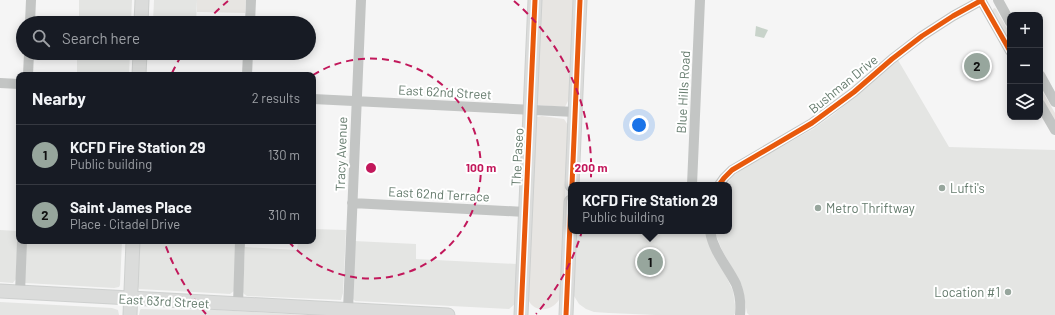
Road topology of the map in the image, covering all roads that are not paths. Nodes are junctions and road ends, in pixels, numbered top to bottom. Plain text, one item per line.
1 (31, 0) edge
2 (142, 0) edge
3 (251, 0) edge
4 (361, 0) edge
5 (535, 0) edge
6 (580, 0) edge
7 (700, 0) edge
8 (982, 0) edge
9 (998, 0) edge
10 (30, 16) edge
11 (141, 16) edge
12 (250, 16) edge
13 (1007, 16) edge
14 (1008, 48) edge
15 (29, 60) edge
16 (140, 60) edge
17 (248, 60) edge
18 (28, 72) edge
19 (139, 72) edge
20 (247, 72) edge
21 (1043, 80) edge
22 (0, 83) edge
23 (16, 84) edge
24 (316, 99) edge
25 (356, 101) junction
26 (1055, 102) edge
27 (530, 109) junction
28 (1043, 109) edge
29 (575, 112) junction
30 (1055, 130) edge
31 (572, 182) edge
32 (692, 182) edge
33 (721, 182) edge
34 (352, 203) junction
35 (525, 212) junction
36 (570, 234) edge
37 (711, 234) edge
38 (22, 244) edge
39 (133, 244) edge
40 (240, 244) edge
41 (0, 291) edge
42 (20, 292) junction
43 (131, 299) junction
44 (238, 305) junction
45 (348, 310) junction
46 (130, 315) edge
47 (448, 315) edge
48 (521, 315) edge
49 (566, 315) edge
50 (740, 315) edge

1 - 10 street
2 - 11 main road
3 - 12 street
4 - 25 street, Tracy Avenue
5 - 27 main road, The Paseo
6 - 29 main road
7 - 32 street, Blue Hills Road
8 - 14 street
8 - 33 street, Bushman Drive
9 - 13 street
15 - 18 street
16 - 19 main road
17 - 20 street
21 - 26 street
22 - 23 street
24 - 25 street, East 62nd Street
25 - 27 street, East 62nd Street
25 - 34 street, Tracy Avenue
27 - 29 street, East 62nd Street
27 - 35 main road, The Paseo
28 - 30 street
29 - 31 main road
34 - 35 street, East 62nd Terrace
34 - 45 street, Tracy Avenue
35 - 48 main road, The Paseo
36 - 49 main road
37 - 50 street
38 - 42 street
39 - 43 main road
40 - 44 street
41 - 42 main road, East 63rd Street
42 - 43 main road, East 63rd Street
43 - 44 main road, East 63rd Street
43 - 46 main road
44 - 45 main road, East 63rd Street
45 - 47 main road, East 63rd Street

